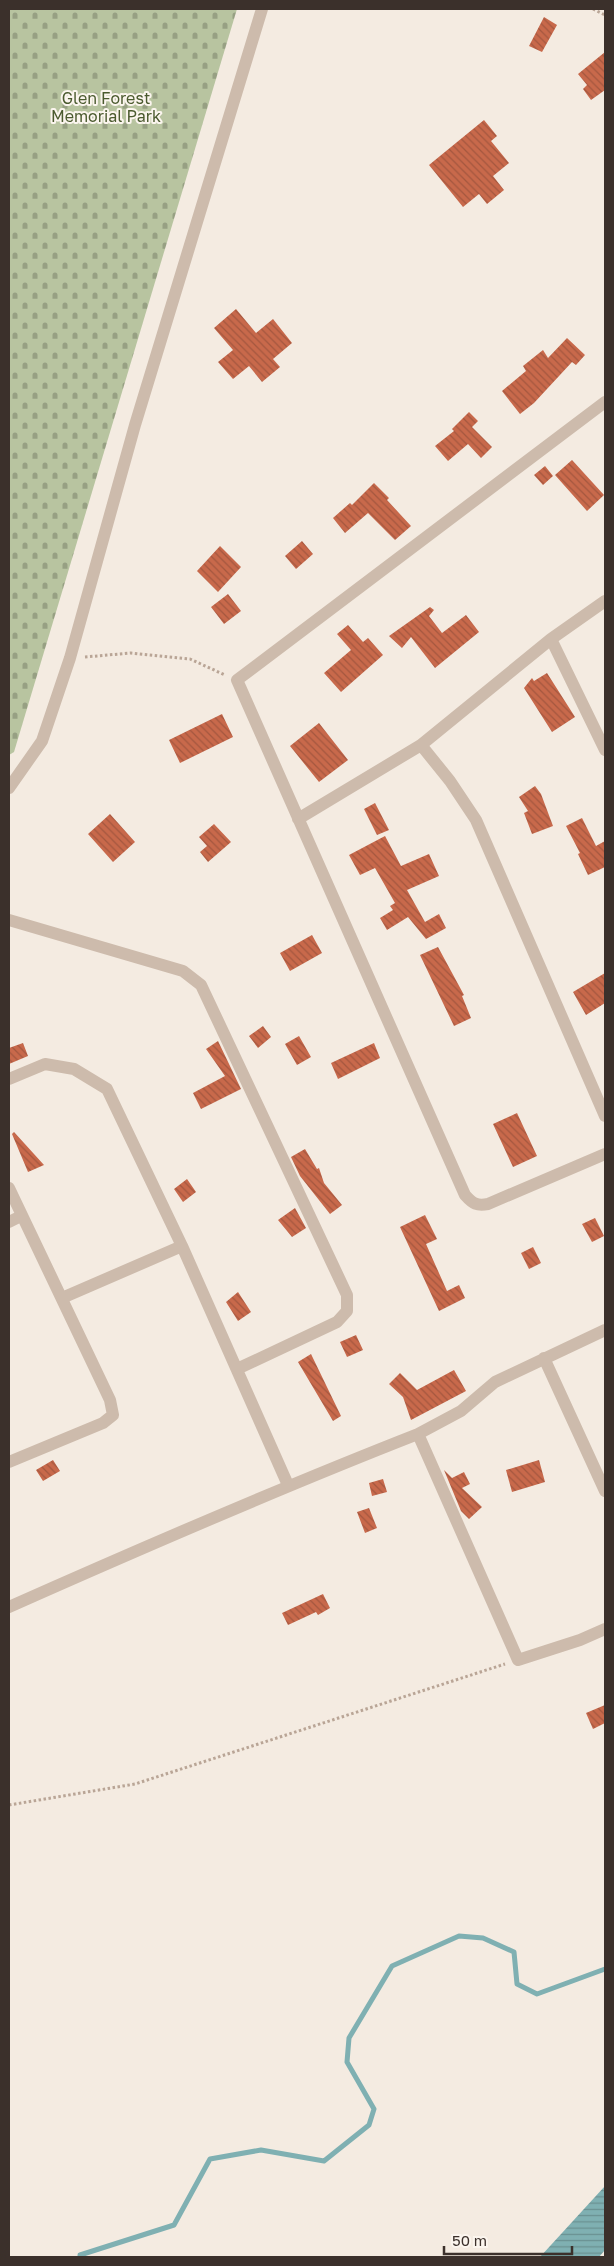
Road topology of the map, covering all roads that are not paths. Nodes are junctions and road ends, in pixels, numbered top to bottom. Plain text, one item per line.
1 (262, 9) edge
2 (605, 402) edge
3 (605, 601) edge
4 (551, 639) junction
5 (421, 745) junction
6 (605, 750) edge
7 (9, 788) edge
8 (298, 819) junction
9 (9, 920) edge
10 (9, 1079) edge
11 (605, 1116) edge
12 (605, 1154) edge
13 (9, 1188) edge
14 (21, 1216) junction
15 (9, 1222) edge
16 (182, 1246) junction
17 (62, 1298) junction
18 (605, 1330) edge
19 (544, 1358) junction
20 (237, 1369) junction
21 (418, 1434) junction
22 (9, 1462) edge
23 (288, 1485) junction
24 (605, 1491) edge
25 (9, 1607) edge
26 (605, 1629) edge

1 - 7 street
2 - 8 street
3 - 4 street
4 - 5 street
4 - 6 street
5 - 8 street
5 - 11 street
8 - 12 street
9 - 20 street
10 - 16 street
13 - 14 street
14 - 15 street
14 - 17 street
16 - 17 street
16 - 20 street
17 - 22 street
18 - 19 street
19 - 21 street
19 - 24 street
20 - 23 street
21 - 23 street
21 - 26 street
23 - 25 street

